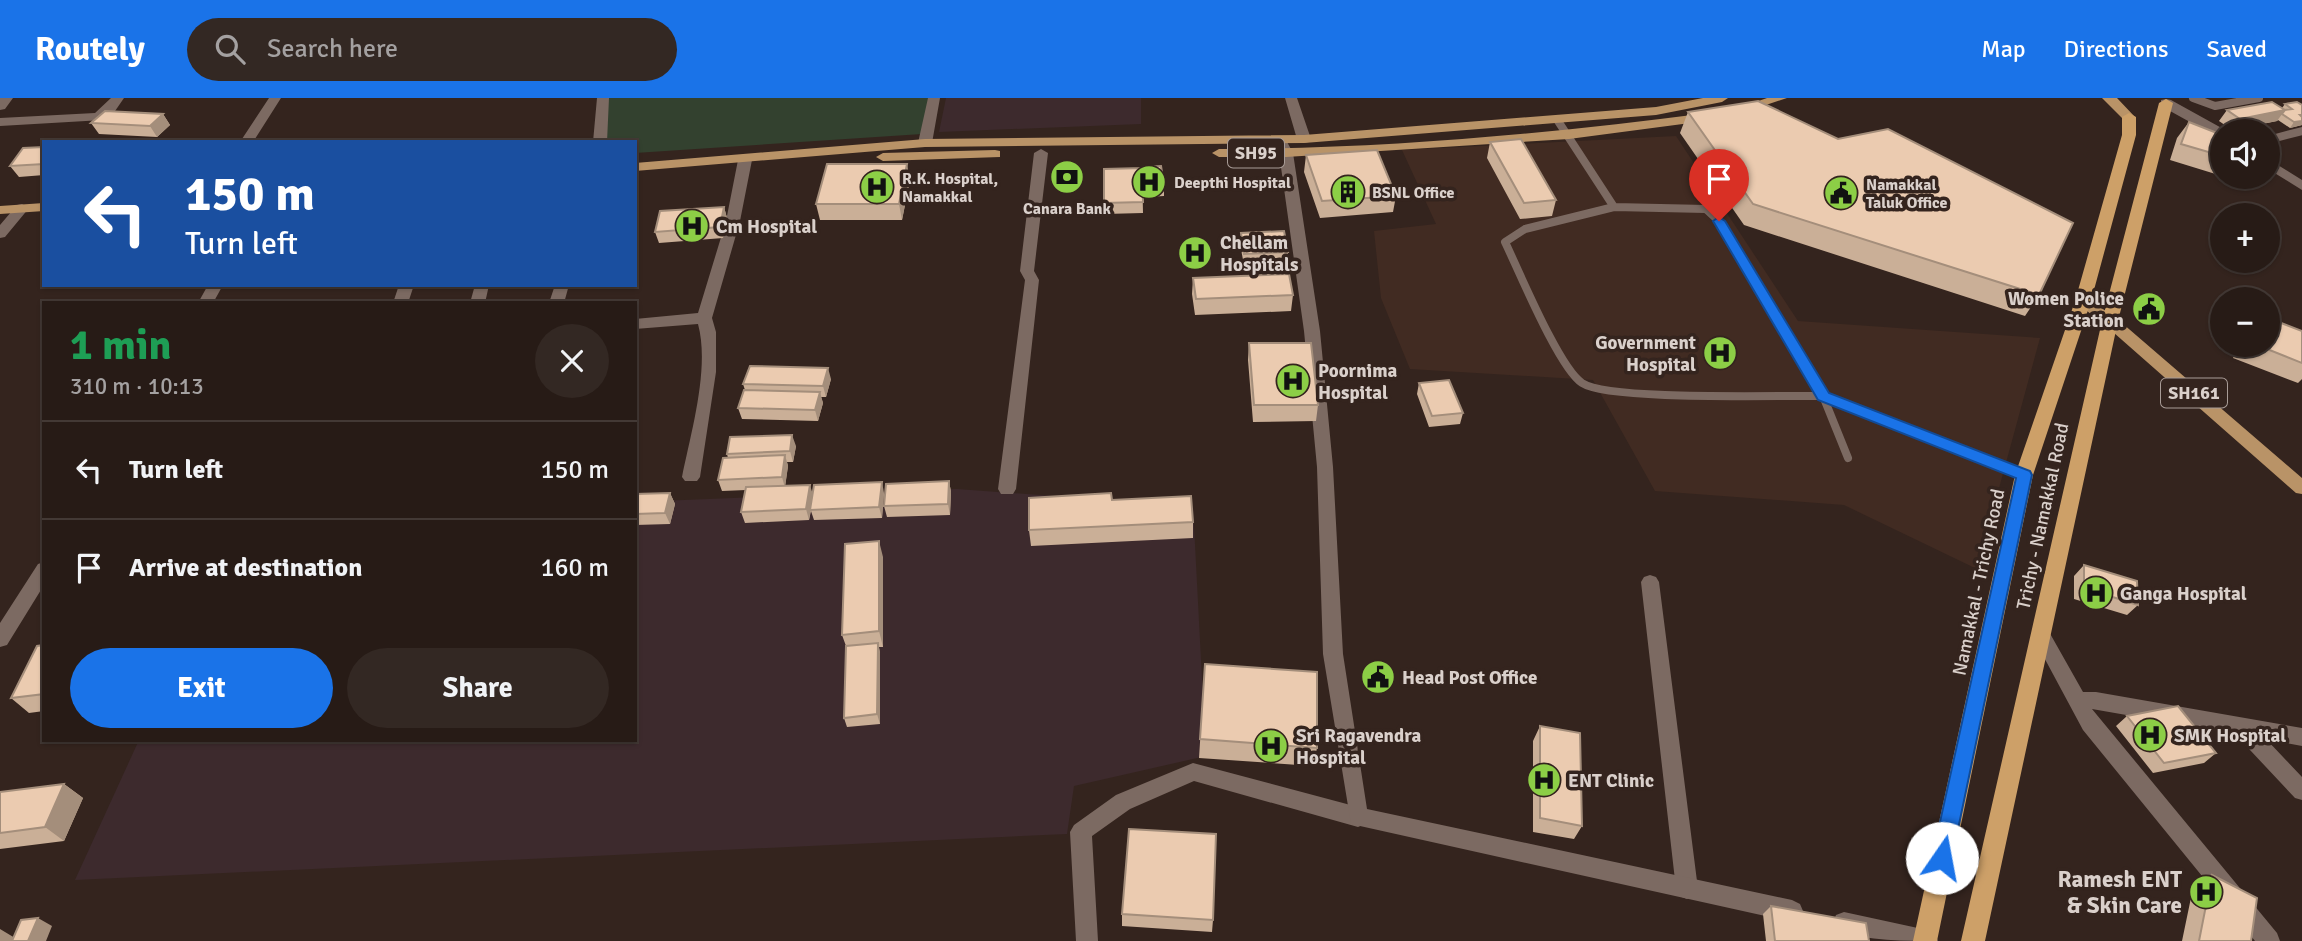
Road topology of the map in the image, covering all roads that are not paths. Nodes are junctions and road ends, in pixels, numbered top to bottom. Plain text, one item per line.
1 (7, 98) edge
2 (118, 98) edge
3 (275, 98) edge
4 (603, 98) edge
5 (934, 98) edge
6 (1291, 98) edge
7 (1722, 98) edge
8 (1781, 98) edge
9 (2108, 98) edge
10 (2193, 98) edge
11 (2259, 98) edge
12 (2166, 101) edge
13 (0, 106) edge
14 (2129, 117) joint
15 (1558, 121) junction
16 (0, 122) edge
17 (2210, 127) edge
18 (2302, 131) edge
19 (1569, 135) junction
20 (2280, 137) edge
21 (1304, 139) junction
22 (247, 140) edge
23 (600, 140) edge
24 (925, 143) junction
25 (1283, 147) junction
26 (1041, 153) junction
27 (726, 160) junction
28 (745, 160) junction
29 (637, 167) edge
30 (2280, 171) edge
31 (2302, 186) edge
32 (42, 207) edge
33 (1614, 207) junction
34 (22, 208) junction
35 (0, 210) edge
36 (0, 234) edge
37 (2083, 301) junction
38 (704, 318) junction
39 (2110, 321) junction
40 (637, 324) edge
41 (1823, 396) junction
42 (1848, 458) dead end
43 (2024, 475) junction
44 (691, 477) dead end
45 (2302, 488) edge
46 (1007, 489) dead end
47 (42, 572) edge
48 (1650, 582) dead end
49 (2041, 635) junction
50 (0, 639) edge
51 (2077, 701) junction
52 (2239, 724) junction
53 (2302, 737) edge
54 (2302, 791) edge
55 (1358, 817) junction
56 (1687, 889) junction
57 (1087, 941) edge
58 (1925, 941) edge
59 (1973, 941) edge
60 (2269, 941) edge

1 - 13 street
2 - 16 street
3 - 22 street
4 - 23 street
5 - 24 street
6 - 21 street
7 - 15 main road, SH95
8 - 19 main road, SH95
9 - 14 main road
10 - 11 lane
12 - 17 street
12 - 39 highway, Trichy - Namakkal Road
14 - 37 highway, Namakkal - Trichy Road
15 - 19 lane
15 - 21 main road, SH95
18 - 20 lane
19 - 25 main road, SH95
19 - 33 lane
21 - 25 main road, SH95
24 - 25 main road, SH95
24 - 27 main road, SH95
25 - 26 main road, SH95
25 - 55 street
26 - 28 main road, SH95
26 - 46 street
27 - 28 main road, SH95
27 - 29 main road, SH95
28 - 38 street
30 - 31 street
32 - 34 main road
33 - 41 lane
33 - 41 lane
34 - 35 main road
34 - 36 street
37 - 39 main road, SH161
37 - 43 highway, Namakkal - Trichy Road
38 - 40 street
38 - 44 street
39 - 45 main road, SH161
39 - 49 highway, Trichy - Namakkal Road
41 - 42 lane
41 - 43 lane
43 - 58 highway, Namakkal - Trichy Road
47 - 50 street
48 - 56 street
49 - 51 street
49 - 59 highway, Trichy - Namakkal Road
51 - 52 street
51 - 60 street
52 - 53 street
52 - 54 street
55 - 56 street
55 - 57 street
56 - 58 street

